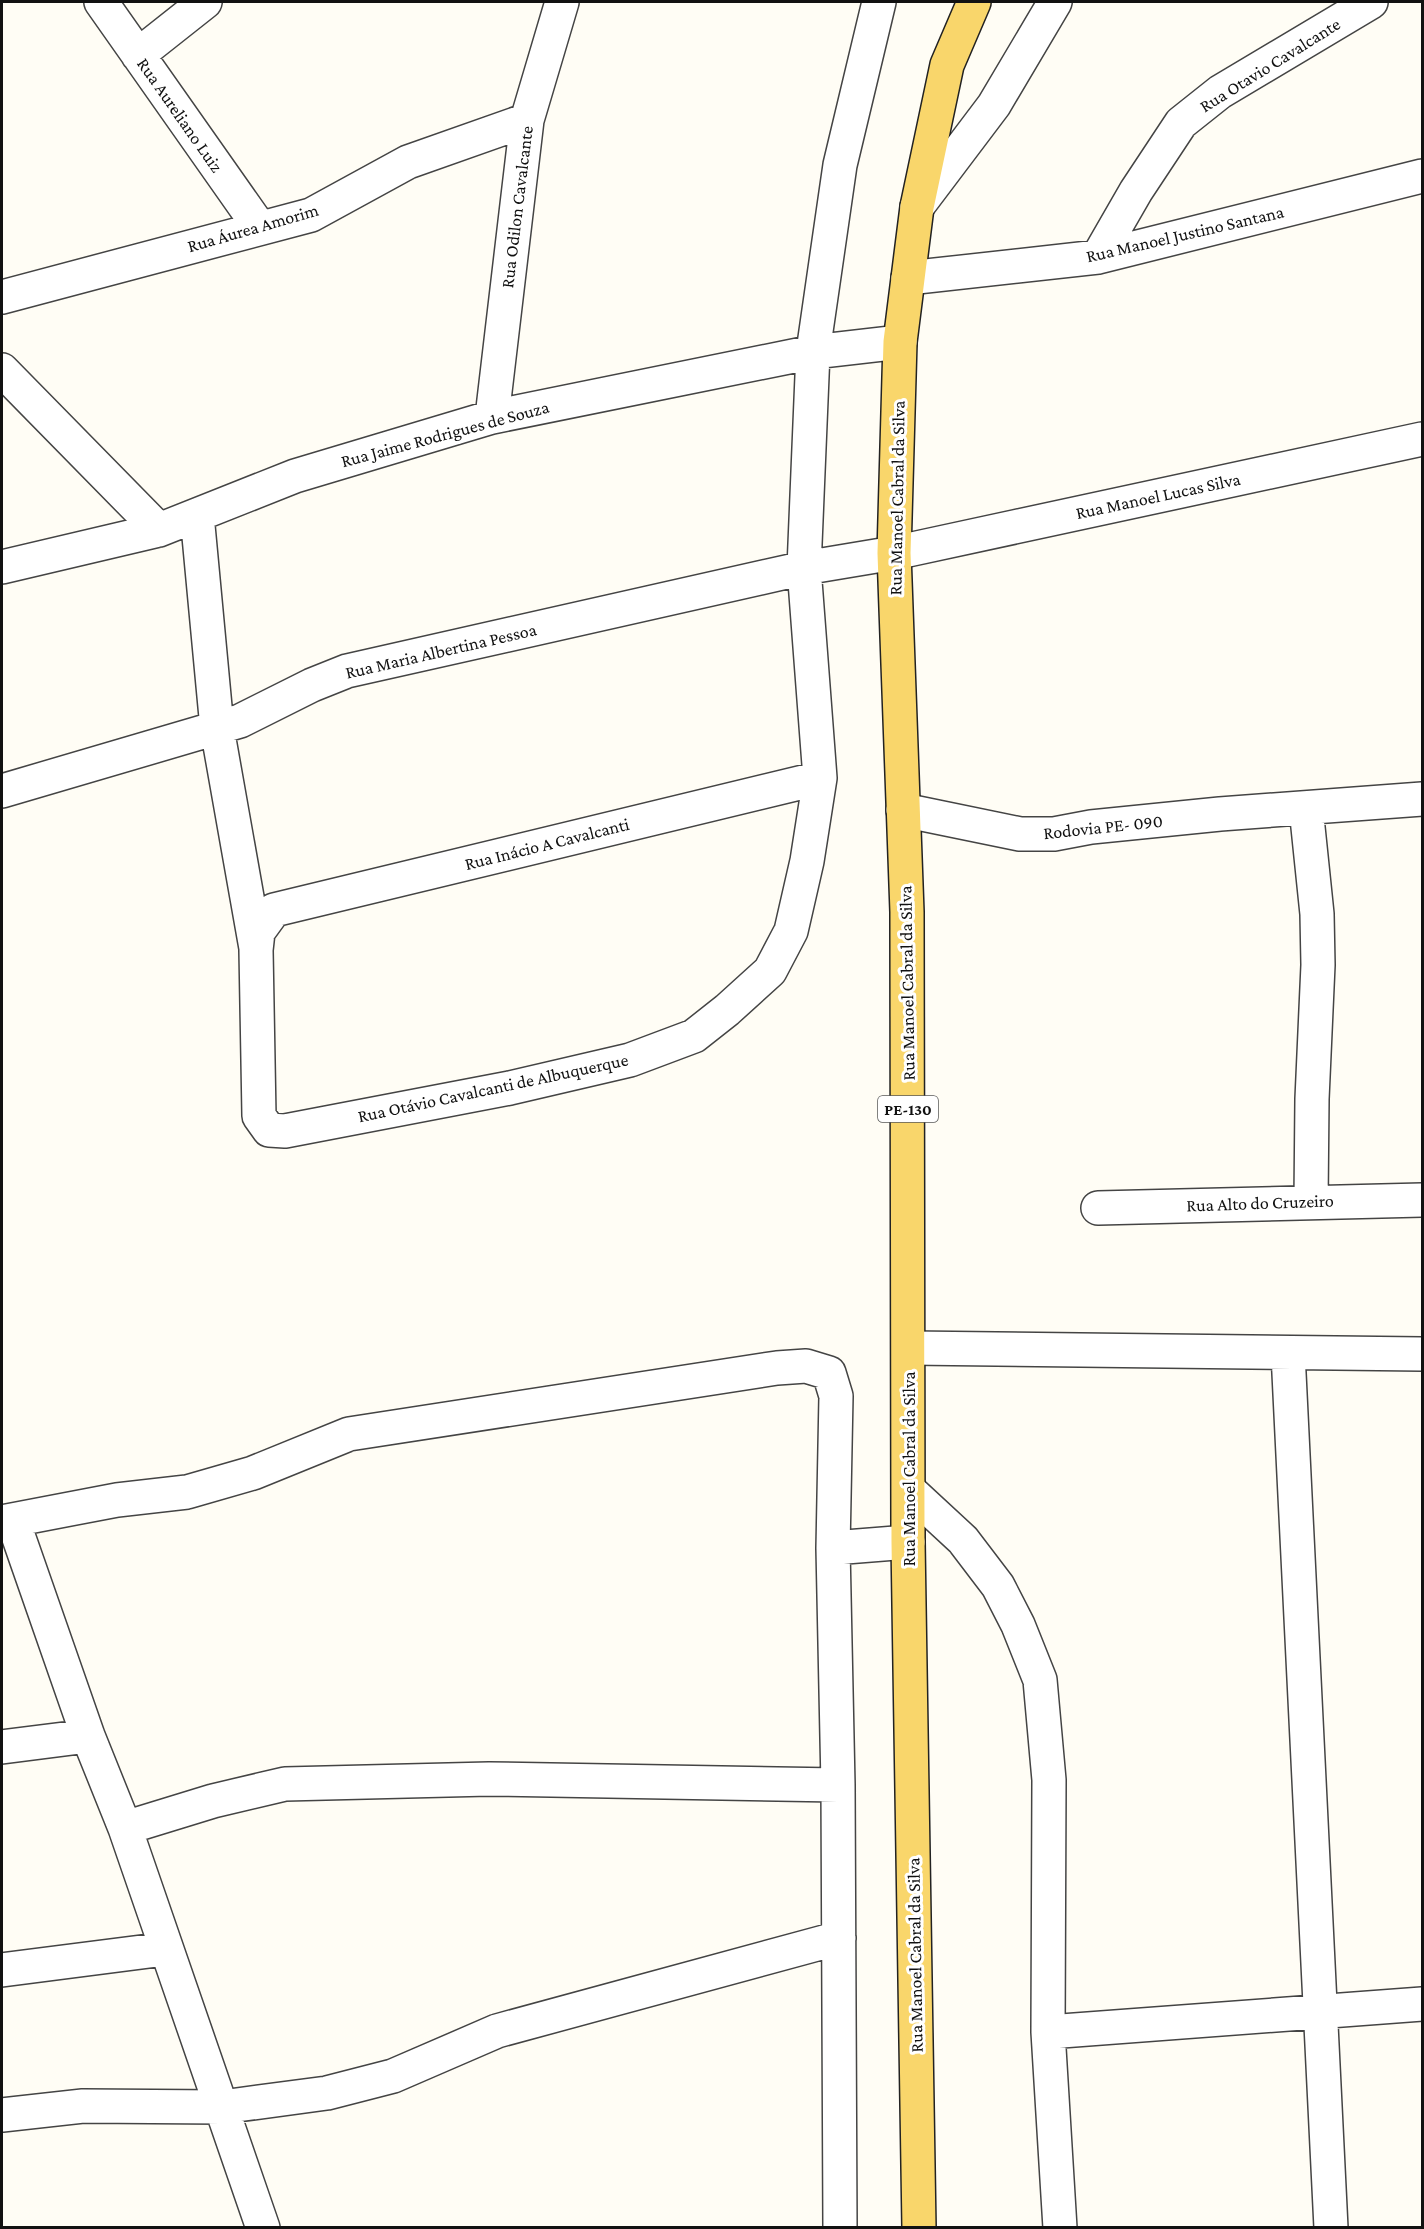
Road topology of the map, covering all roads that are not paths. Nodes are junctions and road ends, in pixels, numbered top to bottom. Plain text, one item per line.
1 (101, 2) edge
2 (205, 2) edge
3 (562, 2) edge
4 (879, 2) edge
5 (974, 2) edge
6 (1055, 2) edge
7 (1371, 2) edge
8 (138, 55) junction
9 (527, 120) junction
10 (1422, 176) edge
11 (917, 207) junction
12 (260, 228) junction
13 (1098, 256) junction
14 (908, 278) junction
15 (2, 297) edge
16 (900, 342) junction
17 (813, 352) junction
18 (2, 370) edge
19 (492, 417) junction
20 (1422, 439) edge
21 (196, 515) junction
22 (159, 530) junction
23 (894, 553) junction
24 (2, 567) edge
25 (804, 568) junction
26 (217, 728) junction
27 (820, 778) junction
28 (2, 791) edge
29 (1422, 799) edge
30 (1306, 808) junction
31 (903, 810) junction
32 (256, 950) junction
33 (1422, 1200) edge
34 (1311, 1201) junction
35 (1098, 1208) dead end
36 (910, 1348) junction
37 (1288, 1353) junction
38 (1422, 1354) edge
39 (909, 1490) junction
40 (7, 1521) edge
41 (908, 1542) junction
42 (832, 1548) junction
43 (88, 1736) junction
44 (2, 1747) edge
45 (838, 1785) junction
46 (125, 1828) junction
47 (839, 1938) junction
48 (165, 1949) junction
49 (2, 1970) edge
50 (1422, 2004) edge
51 (1322, 2012) junction
52 (1048, 2032) junction
53 (222, 2107) junction
54 (2, 2115) edge
55 (917, 2224) edge
56 (263, 2228) edge
57 (840, 2228) edge
58 (1060, 2228) edge
59 (1331, 2228) edge

1 - 8 street, Rua Aureliano Luiz
2 - 8 street
3 - 9 street, Rua Odilon Cavalcante
4 - 17 street, Rua Otávio Cavalcanti de Albuquerque
5 - 11 main road, Rua Manoel Cabral da Silva / PE-130
6 - 11 street
7 - 13 street, Rua Otavio Cavalcante
8 - 12 street, Rua Aureliano Luiz
9 - 12 street, Rua Áurea Amorim
9 - 19 street, Rua Odilon Cavalcante
10 - 13 street, Rua Manoel Justino Santana
11 - 14 main road, Rua Manoel Cabral da Silva / PE-130
12 - 15 street, Rua Áurea Amorim
13 - 14 street, Rua Manoel Justino Santana
14 - 16 main road, Rua Manoel Cabral da Silva / PE-130
16 - 17 street, Rua Jaime Rodrigues de Souza
16 - 23 main road, Rua Manoel Cabral da Silva / PE-130
17 - 19 street, Rua Jaime Rodrigues de Souza
17 - 25 street, Rua Otávio Cavalcanti de Albuquerque
18 - 22 street
19 - 21 street, Rua Jaime Rodrigues de Souza
20 - 23 street, Rua Manoel Lucas Silva
21 - 22 street, Rua Jaime Rodrigues de Souza
21 - 26 street
22 - 24 street, Rua Jaime Rodrigues de Souza
23 - 25 street, Rua Maria Albertina Pessoa
23 - 31 main road, Rua Manoel Cabral da Silva / PE-130
25 - 26 street, Rua Maria Albertina Pessoa
25 - 27 street, Rua Otávio Cavalcanti de Albuquerque
26 - 28 street, Rua Maria Albertina Pessoa
26 - 32 street
27 - 32 street, Rua Inácio A Cavalcanti
27 - 32 street, Rua Otávio Cavalcanti de Albuquerque
29 - 30 street, Rodovia PE- 090
30 - 31 street, Rodovia PE- 090
30 - 34 street
31 - 36 main road, Rua Manoel Cabral da Silva / PE-130
33 - 34 street, Rua Alto do Cruzeiro
34 - 35 street, Rua Alto do Cruzeiro
36 - 37 street
36 - 39 main road, Rua Manoel Cabral da Silva / PE-130
37 - 38 street
37 - 51 street
39 - 41 main road, Rua Manoel Cabral da Silva / PE-130
39 - 52 street
40 - 42 street
40 - 43 street
41 - 42 street
41 - 55 main road, Rua Manoel Cabral da Silva / PE-130
42 - 45 street
43 - 44 street
43 - 46 street
45 - 46 street
45 - 47 street
46 - 48 street
47 - 53 street
47 - 57 street
48 - 49 street
48 - 53 street
50 - 51 street
51 - 52 street
51 - 59 street
52 - 58 street
53 - 54 street
53 - 56 street

